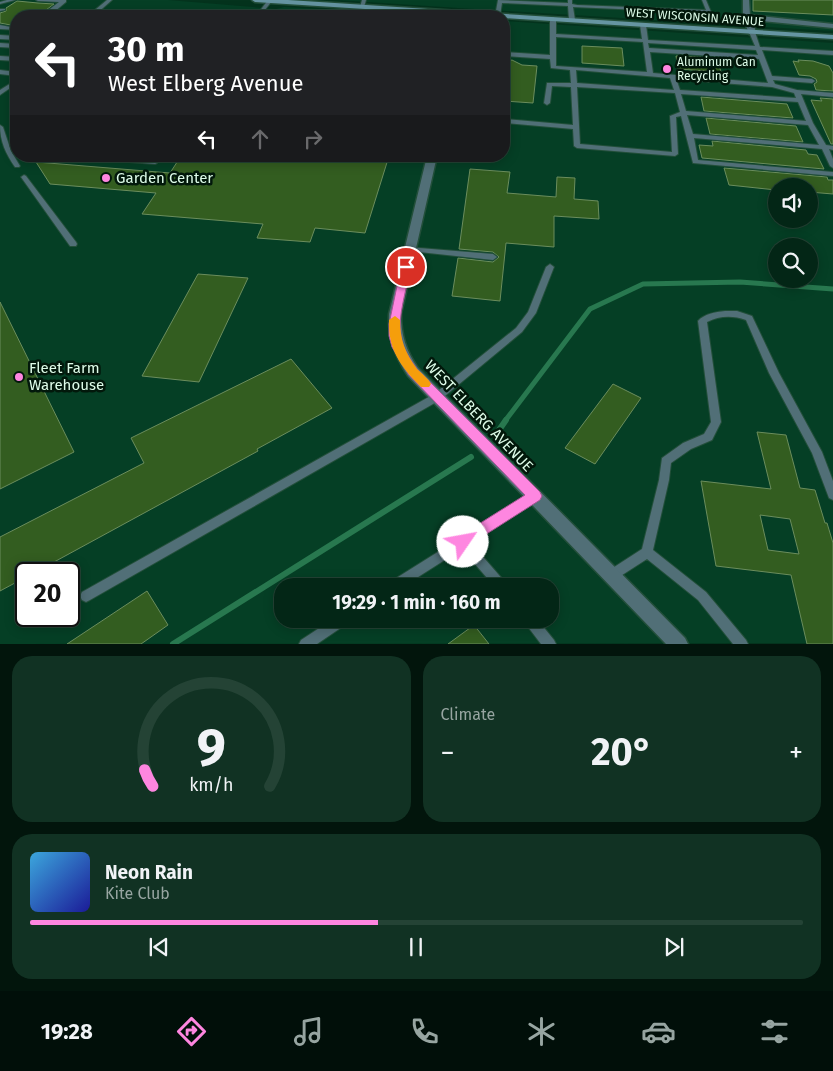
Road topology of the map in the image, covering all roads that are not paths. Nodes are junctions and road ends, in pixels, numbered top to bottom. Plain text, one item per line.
1 (38, 0) edge
2 (110, 0) edge
3 (255, 0) edge
4 (492, 0) edge
5 (501, 0) edge
6 (704, 0) edge
7 (746, 0) edge
8 (270, 1) edge
9 (287, 1) edge
10 (12, 2) edge
11 (570, 2) edge
12 (0, 4) edge
13 (363, 4) edge
14 (52, 10) edge
15 (99, 10) edge
16 (418, 10) edge
17 (510, 17) edge
18 (747, 17) junction
19 (553, 19) junction
20 (572, 20) junction
21 (642, 25) junction
22 (833, 26) edge
23 (752, 32) junction
24 (552, 35) junction
25 (833, 37) edge
26 (646, 41) junction
27 (726, 46) junction
28 (757, 47) junction
29 (686, 48) junction
30 (698, 48) junction
31 (711, 49) junction
32 (648, 50) junction
33 (833, 53) edge
34 (510, 54) edge
35 (730, 55) junction
36 (552, 57) junction
37 (761, 57) junction
38 (573, 68) junction
39 (3, 73) edge
40 (650, 74) junction
41 (673, 77) junction
42 (0, 78) edge
43 (709, 80) dead end
44 (721, 81) dead end
45 (812, 81) dead end
46 (771, 82) junction
47 (574, 85) junction
48 (677, 90) junction
49 (798, 92) junction
50 (833, 95) edge
51 (801, 100) junction
52 (548, 103) dead end
53 (685, 113) junction
54 (510, 121) edge
55 (810, 123) junction
56 (0, 127) edge
57 (577, 127) junction
58 (690, 136) junction
59 (824, 147) junction
60 (833, 148) edge
61 (8, 151) joint
62 (10, 154) edge
63 (15, 162) edge
64 (431, 162) edge
65 (17, 166) dead end
66 (833, 166) edge
67 (833, 174) edge
68 (24, 177) dead end
69 (73, 244) dead end
70 (410, 249) junction
71 (493, 257) dead end
72 (550, 267) dead end
73 (437, 397) junction
74 (833, 495) edge
75 (535, 496) junction
76 (463, 542) junction
77 (647, 552) junction
78 (612, 575) junction
79 (407, 578) edge
80 (494, 578) edge
81 (86, 596) dead end
82 (330, 628) edge
83 (537, 628) edge
84 (305, 644) edge
85 (550, 644) edge
86 (679, 644) edge
87 (742, 644) edge

1 - 14 lane
2 - 15 lane
3 - 8 main road, WEST WISCONSIN AVENUE
4 - 5 lane
5 - 11 lane
6 - 11 lane
7 - 18 street
8 - 9 main road, WEST WISCONSIN AVENUE
9 - 13 main road, WEST WISCONSIN AVENUE
10 - 12 lane
11 - 20 lane
13 - 16 main road, WEST WISCONSIN AVENUE
17 - 19 main road, WEST WISCONSIN AVENUE
18 - 22 street
18 - 23 street
19 - 20 main road, WEST WISCONSIN AVENUE
19 - 24 lane
20 - 21 main road, WEST WISCONSIN AVENUE
21 - 23 main road, WEST WISCONSIN AVENUE
21 - 26 lane
23 - 25 main road, WEST WISCONSIN AVENUE
23 - 28 lane
24 - 26 lane
24 - 36 lane
26 - 29 lane
26 - 32 lane
27 - 28 lane
27 - 31 lane
27 - 35 lane
28 - 33 lane
28 - 37 lane
29 - 30 lane
29 - 30 lane
29 - 32 lane
30 - 31 lane
30 - 31 lane
31 - 35 lane
32 - 40 lane
34 - 36 lane
35 - 37 lane
36 - 38 lane
37 - 46 lane
38 - 40 lane
38 - 47 lane
39 - 42 lane
40 - 41 lane
41 - 43 lane
41 - 48 lane
44 - 46 lane
45 - 46 lane
46 - 49 lane
47 - 48 lane
47 - 52 lane
47 - 57 lane
48 - 51 lane
48 - 53 lane
49 - 50 lane
49 - 51 lane
51 - 55 lane
53 - 55 lane
53 - 57 lane
53 - 58 lane
54 - 57 lane
55 - 59 lane
56 - 61 lane
58 - 59 lane
58 - 67 lane
59 - 60 lane
59 - 66 lane
61 - 62 lane
63 - 65 lane
64 - 70 street, WEST ELBERG AVENUE
68 - 69 lane
70 - 71 lane
70 - 73 street, WEST ELBERG AVENUE
72 - 73 lane
73 - 75 street, WEST ELBERG AVENUE
73 - 81 lane
74 - 77 lane
75 - 76 lane
75 - 78 street, WEST ELBERG AVENUE
76 - 79 lane
76 - 80 lane
77 - 78 lane
77 - 87 lane
78 - 86 street, WEST ELBERG AVENUE
82 - 84 lane
83 - 85 lane

